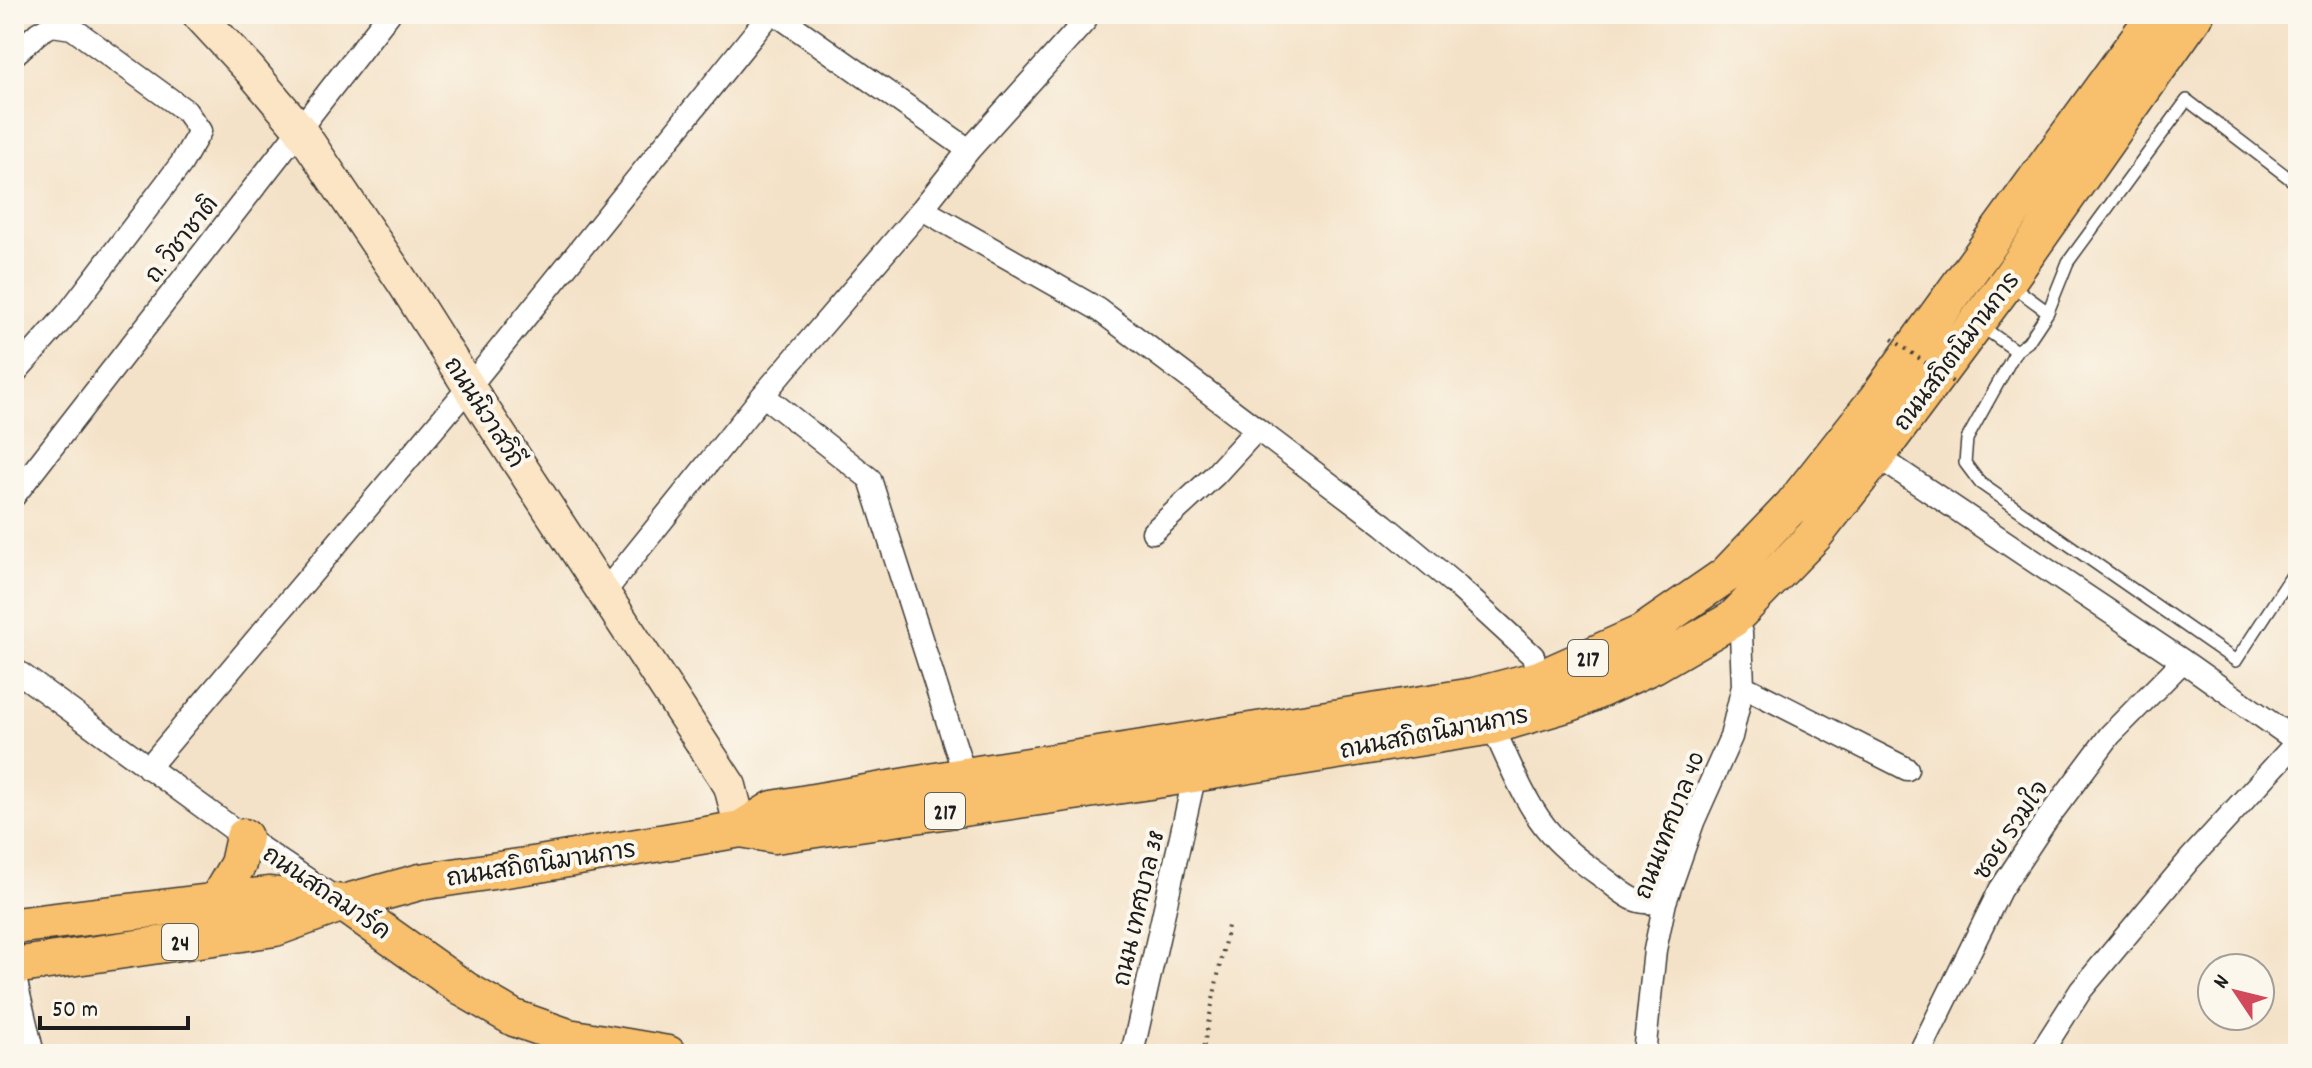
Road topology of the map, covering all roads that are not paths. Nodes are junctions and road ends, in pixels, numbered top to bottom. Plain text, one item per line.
1 (198, 14) edge
2 (389, 14) edge
3 (770, 14) edge
4 (776, 14) edge
5 (1085, 14) edge
6 (2156, 14) edge
7 (2196, 14) edge
8 (14, 55) edge
9 (2074, 126) junction
10 (299, 128) junction
11 (2103, 147) junction
12 (969, 150) junction
13 (2298, 185) edge
14 (922, 209) junction
15 (2007, 282) junction
16 (2048, 312) junction
17 (1976, 323) junction
18 (2016, 351) junction
19 (14, 374) edge
20 (469, 387) junction
21 (763, 395) junction
22 (1257, 429) junction
23 (1877, 456) junction
24 (14, 496) edge
25 (1153, 532) dead end
26 (2298, 566) edge
27 (603, 594) junction
28 (1733, 619) junction
29 (2183, 661) junction
30 (14, 669) edge
31 (1539, 679) junction
32 (1743, 686) junction
33 (1492, 726) junction
34 (2298, 742) edge
35 (148, 768) junction
36 (1907, 769) dead end
37 (1195, 774) junction
38 (965, 776) junction
39 (741, 829) junction
40 (244, 837) junction
41 (216, 902) junction
42 (1665, 902) junction
43 (343, 903) junction
44 (14, 926) edge
45 (14, 966) edge
46 (14, 974) edge
47 (33, 1054) edge
48 (668, 1054) edge
49 (1132, 1054) edge
50 (1644, 1054) edge
51 (1919, 1054) edge
52 (2040, 1054) edge

1 - 10 main road, ถนนนิวาสวิถี
2 - 10 street, ถ. วิชาชาติ
3 - 20 street
4 - 12 street
5 - 12 street
6 - 9 main road, ถนนสถิตนิมานการ / 217
7 - 11 main road, ถนนสถิตนิมานการ / 217
8 - 19 street
9 - 11 main road
9 - 31 main road, ถนนสถิตนิมานการ / 217
10 - 20 main road, ถนนนิวาสวิถี
10 - 24 street, ถ. วิชาชาติ
11 - 15 main road, ถนนสถิตนิมานการ / 217
12 - 14 street
13 - 16 lane
14 - 21 street
14 - 22 street
15 - 16 lane
15 - 17 main road, ถนนสถิตนิมานการ / 217
16 - 18 lane
17 - 18 lane
17 - 23 main road, ถนนสถิตนิมานการ / 217
18 - 26 lane
20 - 27 main road, ถนนนิวาสวิถี
20 - 35 street
21 - 27 street
21 - 38 street
22 - 25 street
22 - 31 street
23 - 28 main road, ถนนสถิตนิมานการ / 217
23 - 29 street
27 - 39 main road, ถนนนิวาสวิถี
28 - 32 street, ถนนเทศบาล 40
28 - 33 main road, ถนนสถิตนิมานการ / 217
29 - 34 street
29 - 51 street, ซอย รวมใจ
30 - 35 street, ถนนสถลมาร์ค
31 - 38 main road, ถนนสถิตนิมานการ / 217
32 - 36 street
32 - 42 street, ถนนเทศบาล 40
33 - 37 main road, ถนนสถิตนิมานการ / 217
33 - 42 street
34 - 52 street
35 - 40 street, ถนนสถลมาร์ค
37 - 39 main road, ถนนสถิตนิมานการ / 217
37 - 49 street, ถนน เทศบาล 38
38 - 39 main road, ถนนสถิตนิมานการ / 217
39 - 43 main road, ถนนสถิตนิมานการ / 217
40 - 41 main road
40 - 43 street, ถนนสถลมาร์ค
41 - 43 main road, ถนนสถิตนิมานการ / 24
41 - 44 main road, ถนนสถิตนิมานการ / 24
42 - 50 street, ถนนเทศบาล 40
43 - 45 main road, ถนนสถิตนิมานการ / 24
43 - 48 main road, ถนนสถลมาร์ค / 24
46 - 47 street

